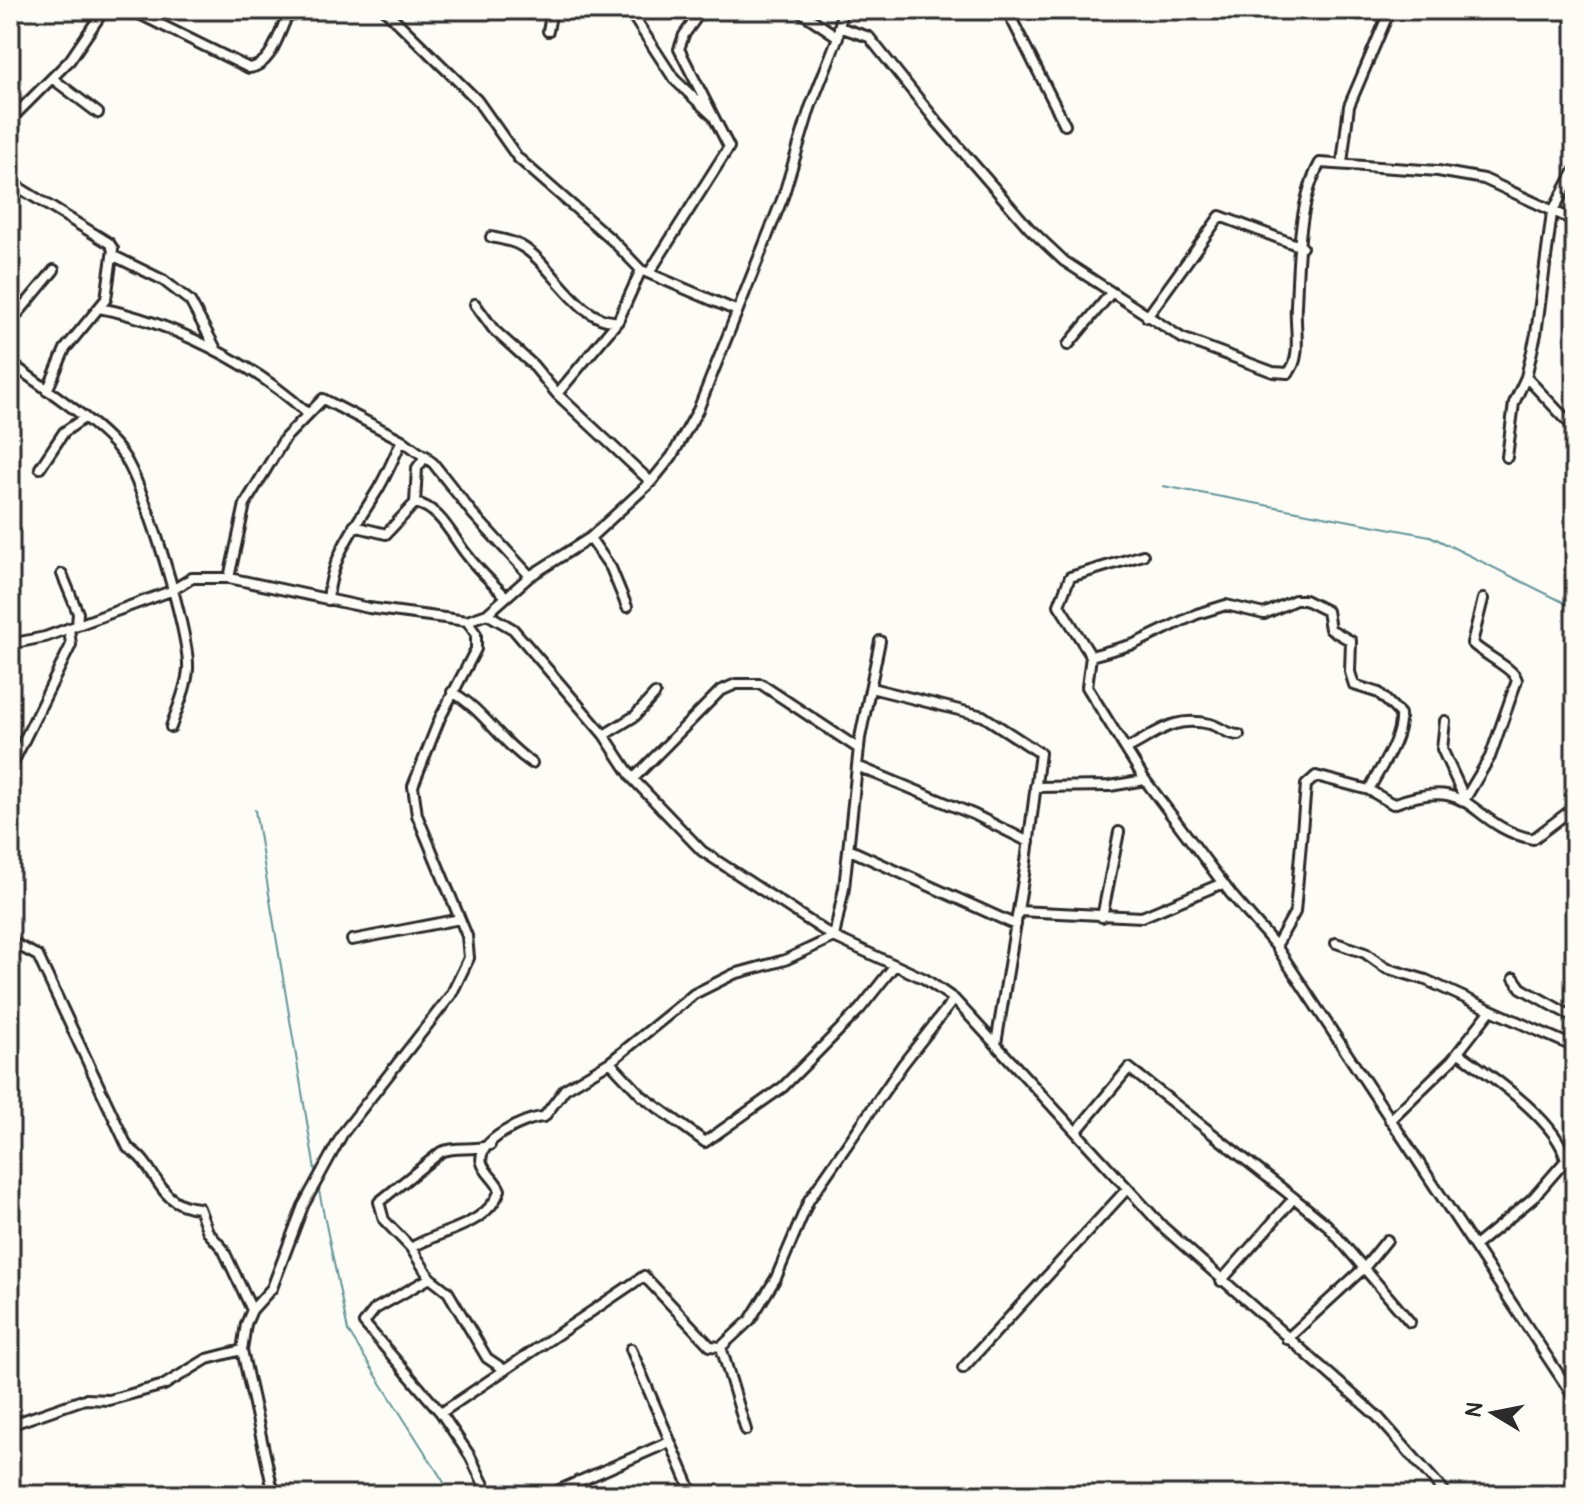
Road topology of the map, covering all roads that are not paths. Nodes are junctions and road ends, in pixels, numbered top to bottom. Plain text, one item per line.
1 (104, 10) edge
2 (131, 10) edge
3 (313, 10) edge
4 (385, 10) edge
5 (552, 10) edge
6 (629, 10) edge
7 (702, 10) edge
8 (798, 10) edge
9 (842, 10) edge
10 (1007, 10) edge
11 (1390, 10) edge
12 (839, 27) junction
13 (548, 31) dead end
14 (838, 37) junction
15 (53, 79) junction
16 (98, 113) dead end
17 (715, 117) junction
18 (10, 120) edge
19 (1065, 125) dead end
20 (1342, 163) junction
21 (1575, 170) edge
22 (10, 182) edge
23 (1552, 213) junction
24 (1575, 221) edge
25 (491, 237) dead end
26 (1302, 247) junction
27 (114, 256) junction
28 (54, 270) dead end
29 (645, 272) junction
30 (1111, 293) junction
31 (475, 304) dead end
32 (99, 308) junction
33 (735, 310) junction
34 (1147, 317) junction
35 (618, 321) junction
36 (10, 323) edge
37 (1068, 345) dead end
38 (216, 350) junction
39 (10, 362) edge
40 (1526, 377) junction
41 (47, 391) junction
42 (557, 394) junction
43 (307, 413) junction
44 (84, 418) junction
45 (1575, 429) edge
46 (402, 440) junction
47 (426, 456) junction
48 (1507, 457) dead end
49 (40, 468) dead end
50 (651, 482) junction
51 (415, 503) junction
52 (354, 526) junction
53 (590, 538) junction
54 (1143, 555) dead end
55 (62, 574) dead end
56 (530, 576) junction
57 (229, 578) junction
58 (171, 591) junction
59 (506, 597) junction
60 (1483, 599) dead end
61 (328, 600) junction
62 (627, 607) dead end
63 (487, 614) junction
64 (467, 621) junction
65 (73, 626) junction
66 (880, 641) dead end
67 (10, 644) edge
68 (1091, 656) junction
69 (871, 688) junction
70 (452, 692) junction
71 (655, 694) dead end
72 (1445, 721) dead end
73 (171, 727) dead end
74 (604, 735) junction
75 (1239, 735) dead end
76 (859, 749) junction
77 (1126, 749) junction
78 (532, 763) dead end
79 (857, 766) junction
80 (10, 769) edge
81 (633, 779) junction
82 (1145, 780) junction
83 (1035, 787) junction
84 (1369, 790) junction
85 (1465, 799) junction
86 (1575, 807) edge
87 (1119, 832) dead end
88 (1029, 842) junction
89 (848, 849) junction
90 (1223, 883) junction
91 (1018, 911) junction
92 (1102, 917) junction
93 (460, 919) junction
94 (1016, 925) junction
95 (834, 937) junction
96 (352, 940) dead end
97 (10, 941) edge
98 (1336, 943) dead end
99 (1276, 946) junction
100 (895, 965) junction
101 (1514, 978) dead end
102 (954, 999) junction
103 (1491, 1010) junction
104 (1575, 1018) edge
105 (996, 1044) junction
106 (1575, 1047) edge
107 (1459, 1053) junction
108 (610, 1062) junction
109 (1390, 1120) junction
110 (1076, 1132) junction
111 (491, 1145) junction
112 (1127, 1189) junction
113 (1294, 1198) junction
114 (1387, 1240) dead end
115 (1475, 1246) junction
116 (411, 1248) junction
117 (1365, 1267) junction
118 (430, 1278) junction
119 (1221, 1281) junction
120 (252, 1310) junction
121 (1410, 1322) dead end
122 (1287, 1339) junction
123 (721, 1347) junction
124 (631, 1349) dead end
125 (242, 1350) junction
126 (963, 1368) dead end
127 (505, 1370) junction
128 (1575, 1399) edge
129 (441, 1413) junction
130 (10, 1425) edge
131 (746, 1430) dead end
132 (669, 1442) junction
133 (578, 1481) junction
134 (274, 1495) edge
135 (489, 1495) edge
136 (548, 1495) edge
137 (582, 1495) edge
138 (693, 1495) edge
139 (1447, 1495) edge

1 - 15 street
2 - 3 street
4 - 29 street
5 - 13 street
6 - 17 street
7 - 17 street
8 - 14 street
9 - 12 street
10 - 19 street
11 - 20 street
12 - 14 street
12 - 30 street
14 - 33 street
15 - 16 street
15 - 18 street
17 - 29 street
20 - 23 street
20 - 26 street
21 - 23 street
22 - 27 street
23 - 24 street
23 - 40 street
25 - 35 street
26 - 34 street
26 - 34 street
27 - 32 street
27 - 38 street
28 - 36 street
29 - 33 street
29 - 35 street
30 - 34 street
30 - 37 street
31 - 42 street
32 - 38 street
32 - 41 street
33 - 50 street
35 - 42 street
38 - 43 street
39 - 41 street
40 - 45 street
40 - 48 street
41 - 44 street
42 - 50 street
43 - 46 street
43 - 57 street
44 - 49 street
44 - 58 street
46 - 47 street
46 - 52 street
47 - 51 street
47 - 56 street
50 - 53 street
51 - 52 street
51 - 59 street
52 - 61 street
53 - 56 street
53 - 62 street
54 - 68 street
55 - 65 street
56 - 59 street
57 - 58 street
57 - 61 street
58 - 65 street
58 - 73 street
59 - 63 street
60 - 85 street
61 - 64 street
63 - 64 street
63 - 74 street
64 - 70 street
65 - 67 street
65 - 80 street
66 - 69 street
68 - 77 street
68 - 84 street
69 - 76 street
69 - 83 street
70 - 78 street
70 - 93 street
71 - 74 street
72 - 85 street
74 - 81 street
75 - 77 street
76 - 79 street
76 - 81 street
77 - 82 street
79 - 88 street
79 - 89 street
81 - 95 street
82 - 83 street
82 - 90 street
83 - 88 street
84 - 85 street
84 - 99 street
85 - 86 street
87 - 92 street
88 - 91 street
89 - 94 street
89 - 95 street
90 - 92 street
90 - 99 street
91 - 92 street
91 - 94 street
93 - 96 street
93 - 120 street
94 - 105 street
95 - 100 street
95 - 108 street
97 - 120 street
98 - 103 street
99 - 109 street
100 - 102 street
100 - 108 street
101 - 104 street
102 - 105 street
102 - 123 street
103 - 106 street
103 - 107 street
105 - 110 street
107 - 109 street
107 - 115 street
108 - 111 street
109 - 115 street
110 - 112 street
110 - 113 street
111 - 116 street
111 - 116 street
112 - 119 street
112 - 126 street
113 - 117 street
113 - 119 street
114 - 117 street
115 - 128 street
116 - 118 street
117 - 121 street
117 - 122 street
118 - 127 street
118 - 129 street
119 - 122 street
120 - 125 street
122 - 139 street
123 - 127 street
123 - 131 street
124 - 132 street
125 - 130 street
125 - 134 street
127 - 129 street
129 - 135 street
132 - 133 street
132 - 138 street
133 - 136 street
133 - 137 street

